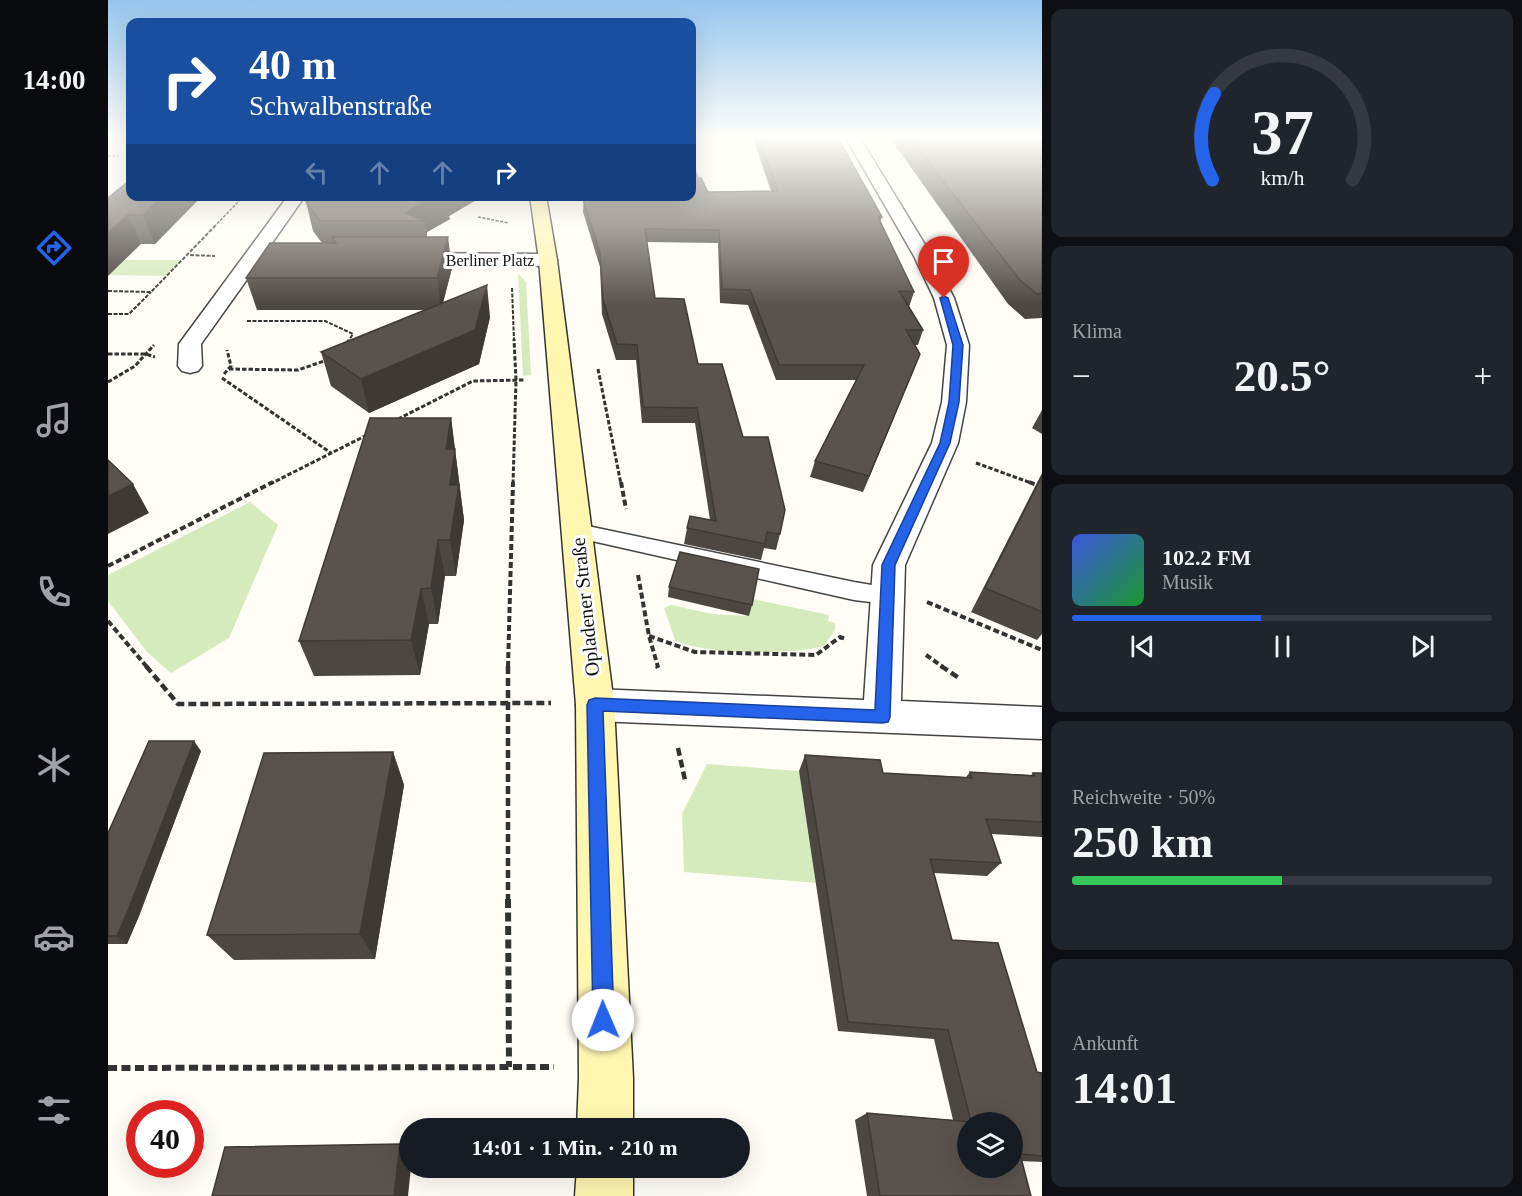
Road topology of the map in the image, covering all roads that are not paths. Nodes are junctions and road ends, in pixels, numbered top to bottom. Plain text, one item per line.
1 (886, 194) edge
2 (293, 201) edge
3 (539, 201) edge
4 (252, 258) junction
5 (320, 259) edge
6 (388, 259) edge
7 (548, 260) junction
8 (190, 366) road end
9 (578, 531) junction
10 (887, 596) junction
11 (595, 705) junction
12 (882, 717) junction
13 (1042, 723) edge
14 (605, 1118) edge
15 (605, 1178) edge
16 (604, 1196) edge

1 - 10 street
2 - 4 street
3 - 7 street, Opladener Straße
4 - 5 street
4 - 8 street
6 - 7 street, Berliner Platz
7 - 9 street, Opladener Straße
9 - 10 lane
9 - 11 street, Opladener Straße
10 - 12 street
11 - 12 street
11 - 14 street, Opladener Straße
12 - 13 street
15 - 16 street

